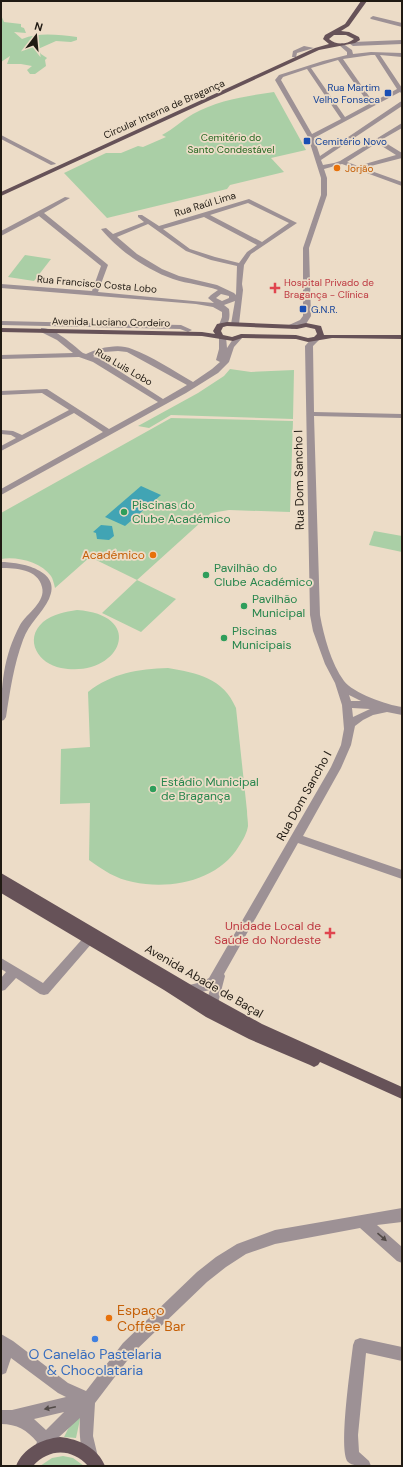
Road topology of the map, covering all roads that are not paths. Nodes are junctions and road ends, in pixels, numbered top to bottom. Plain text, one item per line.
1 (366, 3) edge
2 (373, 18) dead end
3 (402, 25) edge
4 (353, 31) junction
5 (334, 33) junction
6 (326, 37) junction
7 (384, 42) junction
8 (402, 42) edge
9 (352, 44) junction
10 (339, 45) junction
11 (377, 54) junction
12 (359, 55) junction
13 (402, 55) edge
14 (350, 56) junction
15 (339, 58) junction
16 (308, 67) junction
17 (401, 92) edge
18 (402, 103) edge
19 (372, 104) junction
20 (344, 120) junction
21 (402, 125) edge
22 (1, 137) edge
23 (311, 137) junction
24 (377, 140) junction
25 (401, 155) edge
26 (319, 159) junction
27 (342, 162) junction
28 (53, 164) junction
29 (322, 167) junction
30 (356, 168) junction
31 (402, 184) edge
32 (1, 188) edge
33 (1, 194) edge
34 (66, 198) dead end
35 (39, 213) junction
36 (204, 214) junction
37 (140, 216) dead end
38 (148, 222) junction
39 (157, 228) junction
40 (104, 229) dead end
41 (1, 234) edge
42 (112, 236) junction
43 (261, 244) junction
44 (241, 265) junction
45 (239, 284) junction
46 (205, 285) junction
47 (1, 286) edge
48 (226, 292) junction
49 (94, 294) junction
50 (212, 297) junction
51 (235, 301) junction
52 (191, 302) junction
53 (225, 309) junction
54 (307, 316) junction
55 (1, 323) edge
56 (235, 324) junction
57 (1, 326) edge
58 (221, 327) junction
59 (292, 327) junction
60 (318, 328) junction
61 (1, 330) edge
62 (44, 330) junction
63 (188, 330) junction
64 (70, 331) junction
65 (402, 333) edge
66 (222, 337) junction
67 (402, 337) edge
68 (60, 338) junction
69 (238, 338) junction
70 (317, 338) junction
71 (306, 343) junction
72 (83, 356) junction
73 (1, 357) edge
74 (206, 377) junction
75 (192, 385) junction
76 (1, 393) edge
77 (164, 402) junction
78 (75, 410) junction
79 (312, 414) junction
80 (402, 416) edge
81 (1, 432) edge
82 (109, 432) junction
83 (22, 438) junction
84 (1, 449) edge
85 (1, 492) edge
86 (1, 565) edge
87 (340, 683) junction
88 (347, 705) junction
89 (398, 710) edge
90 (1, 717) edge
91 (349, 728) junction
92 (297, 838) junction
93 (402, 875) edge
94 (1, 877) edge
95 (1, 887) edge
96 (89, 939) junction
97 (1, 963) edge
98 (221, 969) junction
99 (14, 972) junction
100 (1, 986) edge
101 (196, 999) junction
102 (212, 1003) junction
103 (330, 1060) junction
104 (316, 1061) junction
105 (402, 1093) edge
106 (402, 1101) edge
107 (402, 1215) edge
108 (362, 1221) junction
109 (402, 1254) edge
110 (4, 1344) edge
111 (402, 1354) edge
112 (1, 1368) edge
113 (88, 1400) junction
114 (6, 1417) edge
115 (43, 1446) junction
116 (94, 1461) edge
117 (23, 1466) edge
118 (364, 1466) edge

1 - 4 main road
1 - 5 main road
2 - 3 street
4 - 5 main road
4 - 7 street
4 - 9 main road
5 - 6 main road, Circular Interna de Bragança
6 - 10 main road
6 - 28 main road, Circular Interna de Bragança
7 - 8 street
7 - 9 street
9 - 10 main road, Circular Interna de Bragança
9 - 12 street
10 - 14 street
10 - 33 main road, Circular Interna de Bragança
11 - 12 street
11 - 13 street
11 - 17 street
12 - 14 street
14 - 15 street
15 - 16 street
15 - 19 street
16 - 20 street
16 - 23 street
17 - 19 street
18 - 26 street
19 - 20 street
20 - 23 street
21 - 24 street
22 - 28 street
23 - 26 street
24 - 25 street
24 - 27 street
25 - 30 street
26 - 29 street
27 - 29 street
27 - 30 street
28 - 32 main road, Circular Interna de Bragança
29 - 54 street
30 - 31 street
34 - 35 street
35 - 41 street
35 - 49 street
36 - 39 street, Rua Raúl Lima
36 - 43 street
36 - 43 street, Rua Raúl Lima
37 - 38 street
38 - 39 street
38 - 42 street
39 - 44 street
40 - 42 street
42 - 46 street
43 - 44 street, Rua Raúl Lima
44 - 45 street
45 - 48 street
45 - 51 street
46 - 48 street
46 - 50 street
47 - 49 street, Rua Francisco Costa Lobo
48 - 50 street
48 - 51 street
49 - 52 street, Rua Francisco Costa Lobo
50 - 51 street
50 - 52 street, Rua Francisco Costa Lobo
50 - 53 street
51 - 56 street
52 - 53 street, Rua Francisco Costa Lobo
53 - 58 street
54 - 59 street
54 - 60 street
55 - 63 street
56 - 58 main road, Avenida Luciano Cordeiro
56 - 59 main road, Avenida Luciano Cordeiro
57 - 63 main road, Avenida Luciano Cordeiro
58 - 63 main road, Avenida Luciano Cordeiro
58 - 66 main road
59 - 60 main road, Avenida Luciano Cordeiro
60 - 65 main road, Avenida Luciano Cordeiro
60 - 70 main road
61 - 62 main road, Avenida Luciano Cordeiro
62 - 64 main road, Avenida Luciano Cordeiro
62 - 68 street
64 - 66 main road, Avenida Luciano Cordeiro
64 - 68 street
66 - 69 main road, Avenida Luciano Cordeiro
66 - 74 street
67 - 70 main road
68 - 72 street
69 - 71 main road, Avenida Luciano Cordeiro
69 - 74 street
70 - 71 street
71 - 79 street, Rua Dom Sancho I
72 - 73 street, Rua Luis Lobo
72 - 75 street
72 - 77 street, Rua Luis Lobo
74 - 75 street
75 - 77 street
76 - 78 street
77 - 82 street
78 - 82 street
78 - 83 street
79 - 80 street
79 - 87 street, Rua Dom Sancho I
81 - 83 street
82 - 85 street
83 - 84 street
86 - 90 street
87 - 88 street, Rua Dom Sancho I
87 - 89 street
88 - 89 street
88 - 91 street, Rua Dom Sancho I
89 - 91 street
91 - 92 street, Rua Dom Sancho I
92 - 93 street
92 - 98 street, Rua Dom Sancho I
94 - 101 main road, Avenida Abade de Baçal
95 - 96 main road, Avenida Abade de Baçal
96 - 99 street
96 - 101 main road, Avenida Abade de Baçal
97 - 99 street
98 - 101 street
98 - 102 street
99 - 100 street
101 - 102 main road
101 - 104 main road, Avenida Abade de Baçal
102 - 103 main road, Avenida Abade de Baçal
103 - 104 main road
103 - 105 main road, Avenida Abade de Baçal
104 - 106 main road, Avenida Abade de Baçal
107 - 108 street
108 -> 109 street
108 - 113 street
110 - 112 street
110 - 113 street
111 - 118 street
113 -> 114 street
113 - 115 street
113 - 116 street
114 - 115 street
115 - 116 main road
115 - 117 main road

